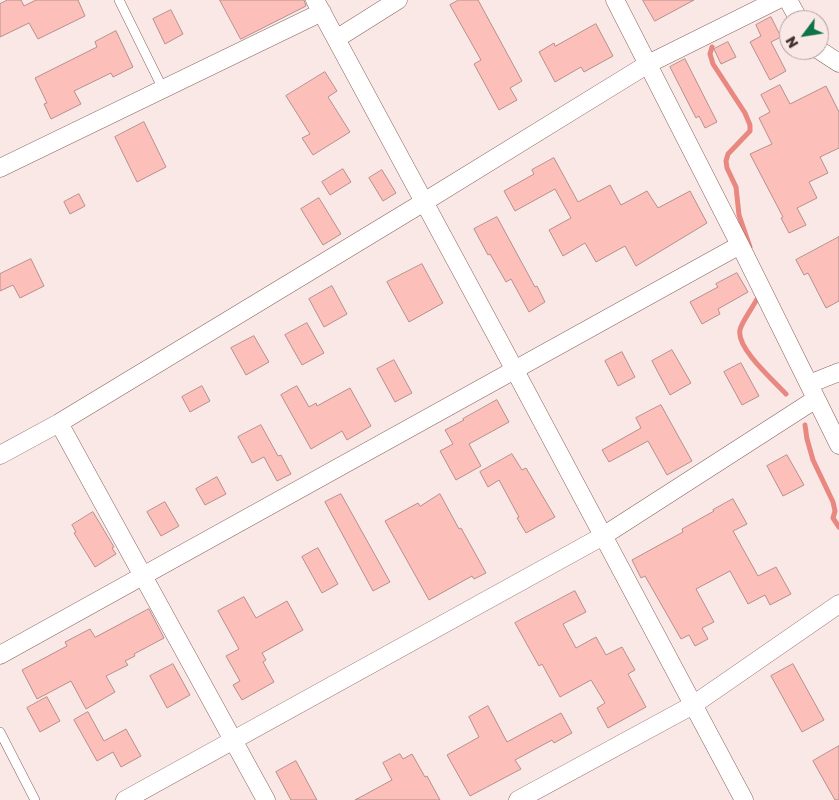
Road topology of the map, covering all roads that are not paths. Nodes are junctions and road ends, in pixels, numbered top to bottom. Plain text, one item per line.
1 (119, 0) edge
2 (398, 0) edge
3 (615, 0) edge
4 (777, 0) edge
5 (318, 6) edge
6 (336, 39) junction
7 (648, 64) junction
8 (164, 89) junction
9 (0, 168) edge
10 (424, 202) junction
11 (740, 245) junction
12 (515, 370) junction
13 (839, 372) edge
14 (813, 392) junction
15 (59, 423) junction
16 (839, 445) edge
17 (0, 455) edge
18 (603, 536) junction
19 (143, 576) junction
20 (839, 604) edge
21 (0, 655) edge
22 (693, 705) junction
23 (0, 732) edge
24 (233, 740) junction
25 (35, 800) edge
26 (126, 800) edge
27 (266, 800) edge
28 (518, 800) edge
29 (744, 800) edge

1 - 8 lane
2 - 6 street
3 - 7 street
4 - 7 street
5 - 6 street
5 - 8 street
6 - 10 street
7 - 10 street
7 - 11 street
8 - 9 street
10 - 12 street
10 - 15 street
11 - 12 street
11 - 14 street
12 - 18 street
12 - 19 street
13 - 14 street
14 - 16 street
14 - 18 street
15 - 17 street
15 - 19 street
18 - 22 street
18 - 24 street
19 - 21 street
19 - 24 street
20 - 22 street
22 - 28 street
22 - 29 street
23 - 25 lane
24 - 26 street
24 - 27 street

